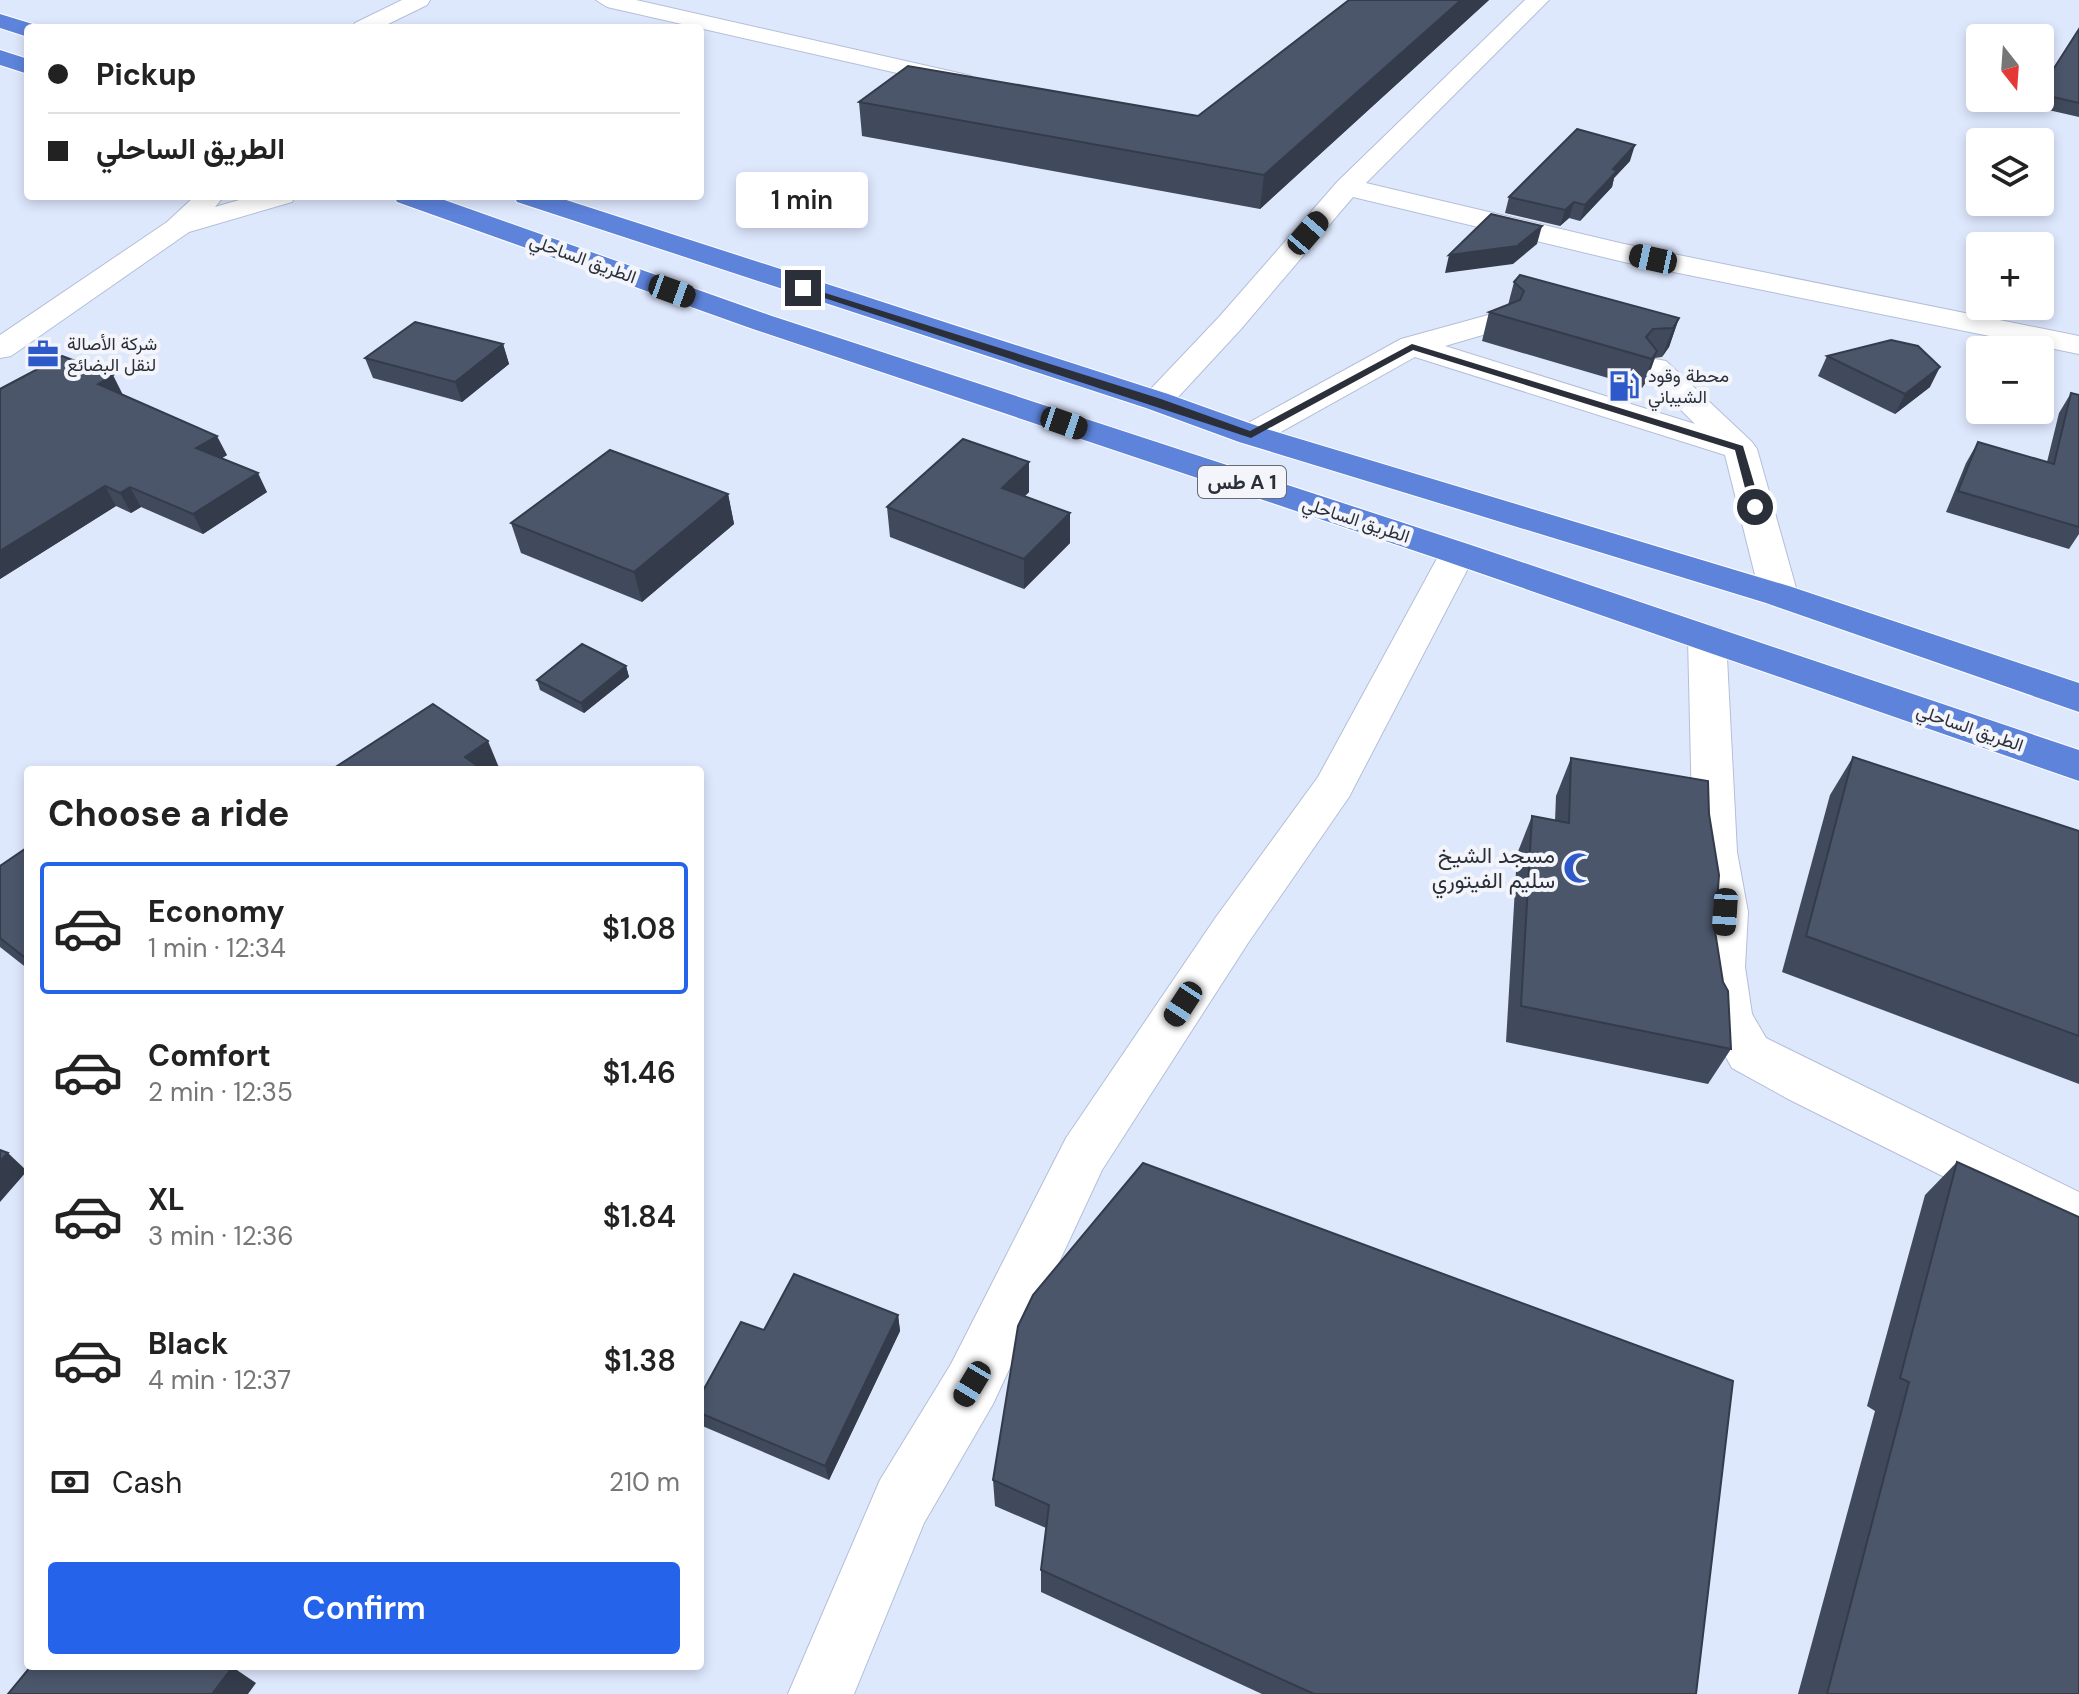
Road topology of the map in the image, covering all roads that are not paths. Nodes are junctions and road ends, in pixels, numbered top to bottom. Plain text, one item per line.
1 (419, 0) edge
2 (607, 0) edge
3 (1538, 0) edge
4 (0, 21) edge
5 (371, 24) edge
6 (24, 29) edge
7 (0, 57) edge
8 (24, 66) edge
9 (988, 87) edge
10 (1347, 187) junction
11 (207, 200) edge
12 (266, 200) edge
13 (418, 200) edge
14 (539, 200) edge
15 (177, 228) junction
16 (803, 288) junction
17 (1499, 321) dead end
18 (761, 322) junction
19 (2079, 345) edge
20 (1412, 346) junction
21 (0, 349) edge
22 (1655, 368) edge
23 (1157, 401) junction
24 (1251, 435) junction
25 (1740, 449) junction
26 (1458, 553) junction
27 (1779, 595) junction
28 (1707, 638) junction
29 (2079, 698) edge
30 (2079, 766) edge
31 (2079, 1219) edge
32 (821, 1694) edge

1 - 5 street
2 - 9 street
3 - 10 street
4 - 6 highway
7 - 8 highway
10 - 19 street
10 - 23 street
11 - 15 street
12 - 15 street
13 - 18 highway, الطريق الساحلي / طس A 1
14 - 16 highway, الطريق الساحلي / طس A 1
15 - 21 street
16 - 18 highway
16 - 23 highway, الطريق الساحلي / طس A 1
17 - 20 street
18 - 26 highway, الطريق الساحلي / طس A 1
20 - 24 street
20 - 25 street
22 - 25 street
23 - 24 highway, الطريق الساحلي / طس A 1
24 - 27 highway, الطريق الساحلي / طس A 1
25 - 27 street
26 - 28 highway, الطريق الساحلي / طس A 1
26 - 32 street
27 - 29 highway, الطريق الساحلي / طس A 1
28 - 30 highway, الطريق الساحلي / طس A 1
28 - 31 street

